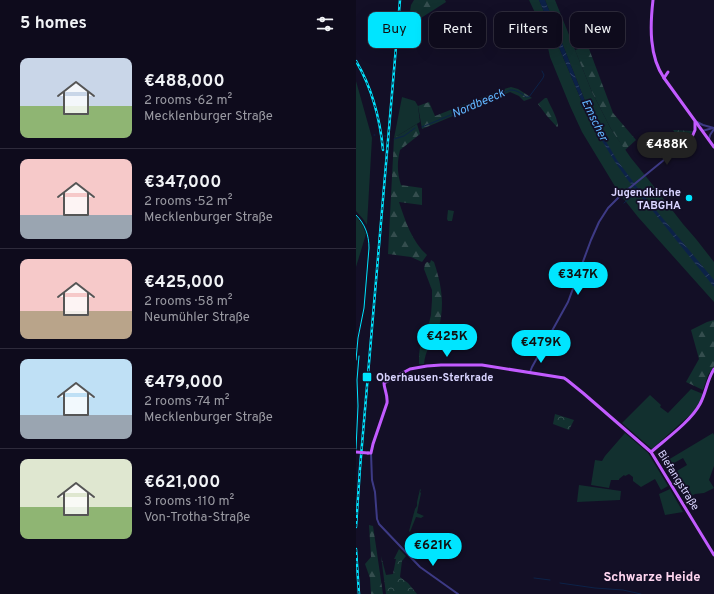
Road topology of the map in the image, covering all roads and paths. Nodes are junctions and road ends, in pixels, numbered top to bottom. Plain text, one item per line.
1 (653, 0) edge
2 (668, 72) dead end
3 (664, 78) junction
4 (695, 120) junction
5 (714, 128) edge
6 (702, 130) junction
7 (692, 137) junction
8 (709, 140) junction
9 (714, 147) edge
10 (714, 369) edge
11 (530, 373) junction
12 (356, 452) edge
13 (651, 452) junction
14 (370, 453) junction
15 (714, 555) edge
16 (458, 594) edge

1 - 3 main road
2 - 3 main road
3 - 4 main road
4 - 5 street
4 - 6 main road
4 - 7 main road
5 - 6 street
5 - 8 street
6 - 7 main road
6 - 8 main road
7 - 11 street
8 - 9 main road
10 - 13 main road
11 - 13 main road, Biefangstraße
11 - 14 main road
12 - 14 main road, bridge
13 - 15 main road, Biefangstraße
14 - 16 street

